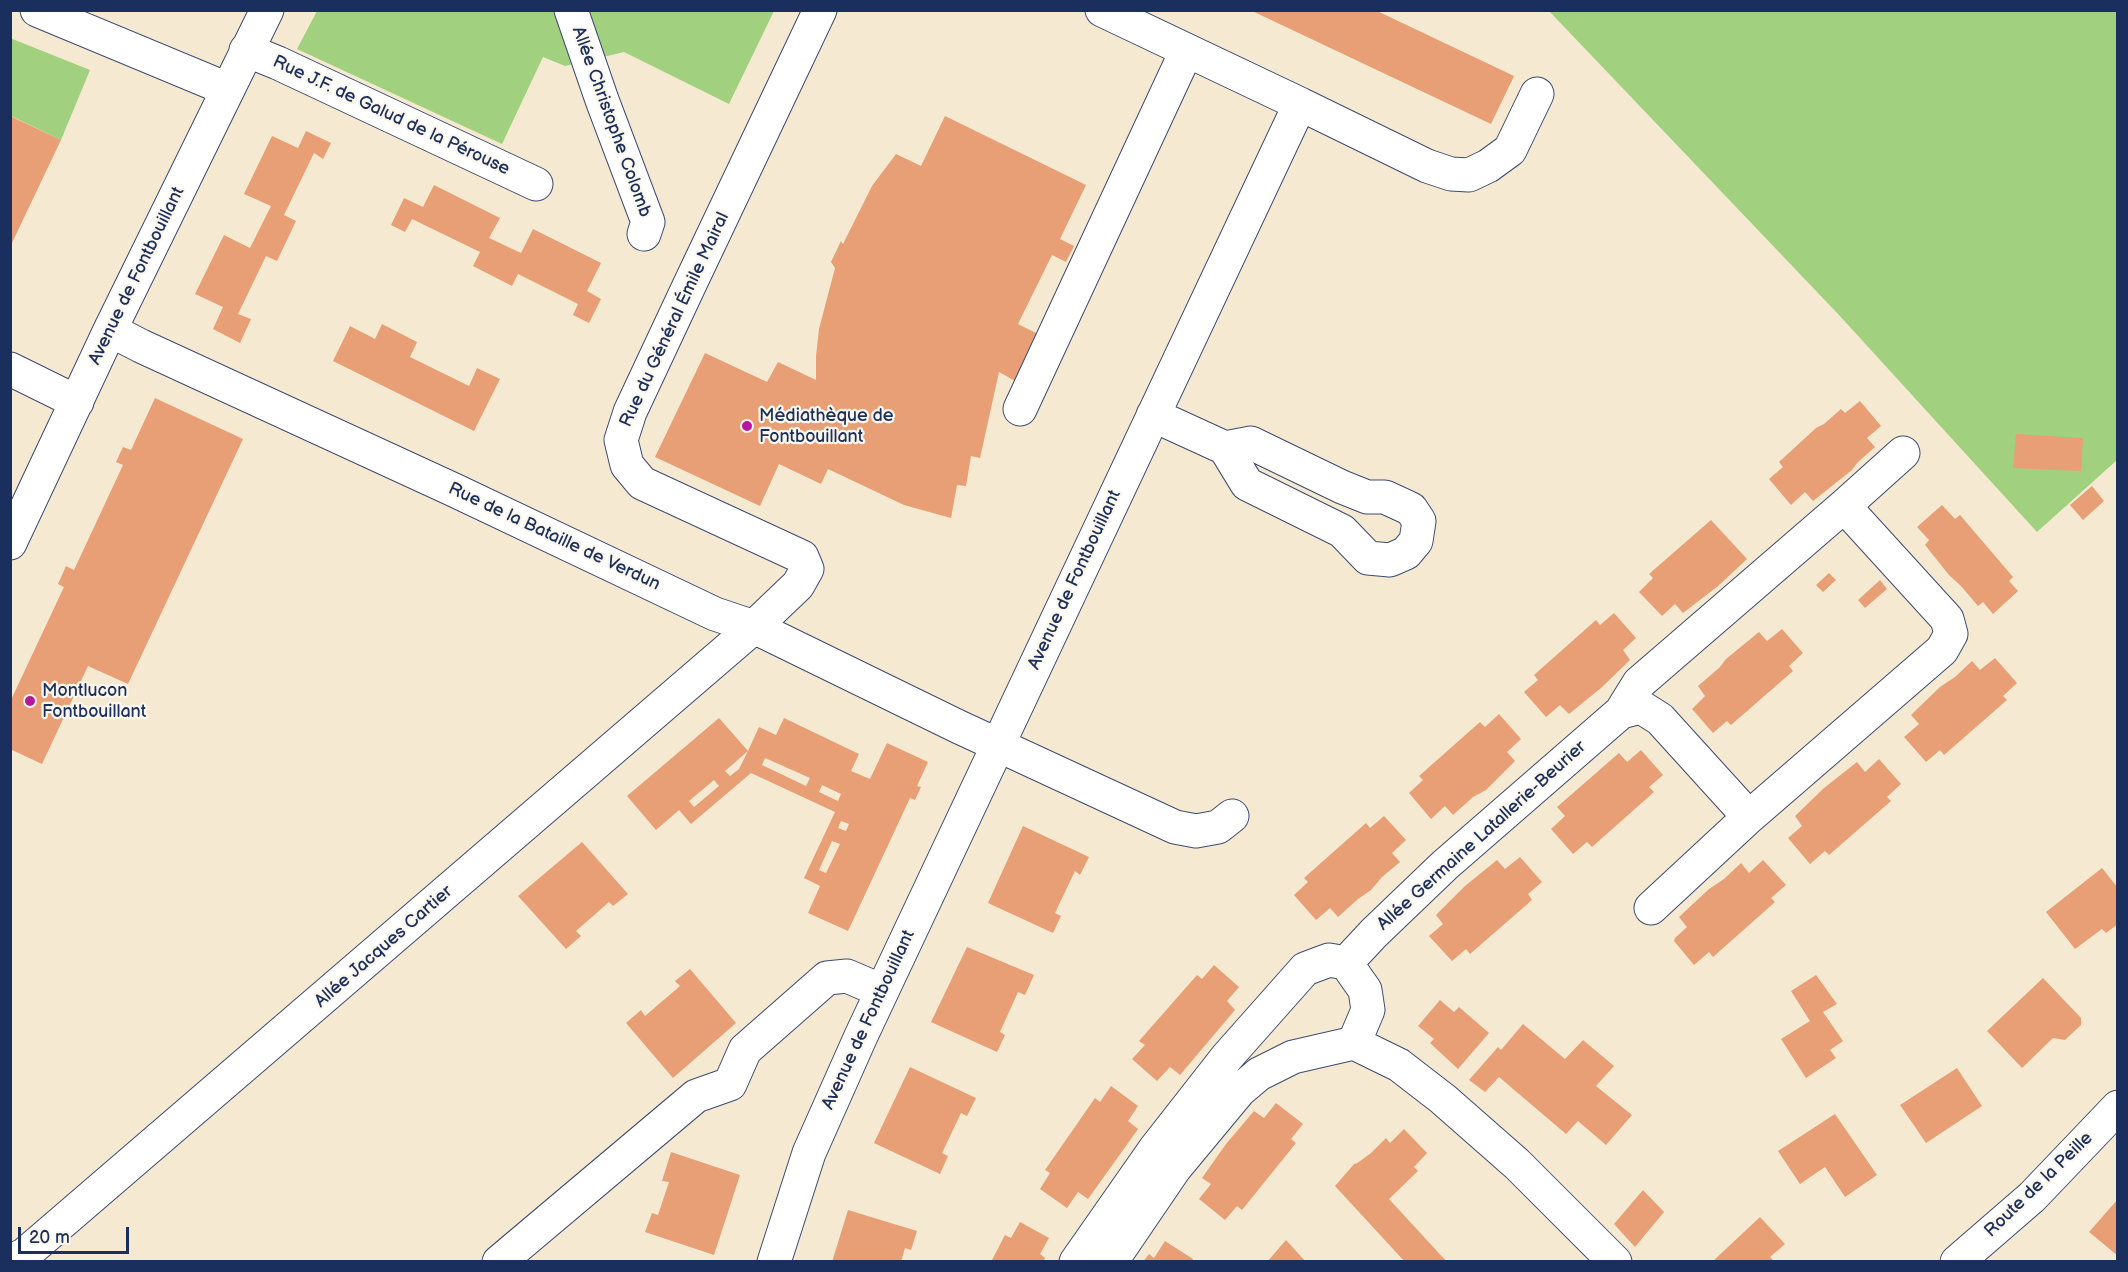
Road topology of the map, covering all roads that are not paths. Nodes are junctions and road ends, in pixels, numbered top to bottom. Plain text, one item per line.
1 (37, 10) edge
2 (267, 10) edge
3 (571, 10) edge
4 (820, 10) edge
5 (1102, 10) edge
6 (80, 18) edge
7 (246, 50) junction
8 (1186, 52) junction
9 (227, 89) junction
10 (1537, 94) dead end
11 (1300, 104) junction
12 (536, 184) dead end
13 (644, 234) dead end
14 (110, 330) junction
15 (10, 369) edge
16 (77, 402) junction
17 (1020, 409) dead end
18 (1153, 415) junction
19 (1225, 448) junction
20 (1903, 453) dead end
21 (1844, 506) junction
22 (10, 543) edge
23 (754, 627) junction
24 (1621, 712) junction
25 (998, 744) junction
26 (1232, 816) dead end
27 (1749, 817) junction
28 (1651, 908) dead end
29 (1346, 963) junction
30 (882, 991) junction
31 (1354, 1043) junction
32 (2118, 1107) edge
33 (10, 1261) edge
34 (499, 1261) edge
35 (774, 1262) edge
36 (1076, 1262) edge
37 (1111, 1262) edge
38 (1615, 1262) edge
39 (1957, 1262) edge

1 - 6 street
2 - 7 street, Avenue de Fontbouillant
3 - 13 street, Allée Christophe Colomb
4 - 23 street, Rue du Général Émile Mairal
5 - 8 street
6 - 9 street
7 - 9 street, Avenue de Fontbouillant
7 - 12 street, Rue J.F. de Galud de la Pérouse
8 - 11 street
8 - 17 street
9 - 14 street, Avenue de Fontbouillant
10 - 11 street
11 - 18 street, Avenue de Fontbouillant
14 - 16 street, Avenue de Fontbouillant
14 - 23 street, Rue de la Bataille de Verdun
15 - 16 street
16 - 22 street, Avenue de Fontbouillant
18 - 19 street
18 - 25 street, Avenue de Fontbouillant
19 - 19 street
20 - 21 street, Allée Germaine Latallerie-Beurier
21 - 24 street, Allée Germaine Latallerie-Beurier
21 - 27 street
23 - 25 street, Rue de la Bataille de Verdun
23 - 33 street, Allée Jacques Cartier
24 - 27 street
24 - 29 street, Allée Germaine Latallerie-Beurier
25 - 26 street, Rue de la Bataille de Verdun
25 - 30 street, Avenue de Fontbouillant
27 - 28 street
29 - 31 street
29 - 36 street
30 - 34 street
30 - 35 street, Avenue de Fontbouillant
31 - 37 street
31 - 38 street
32 - 39 street, Route de la Peille

